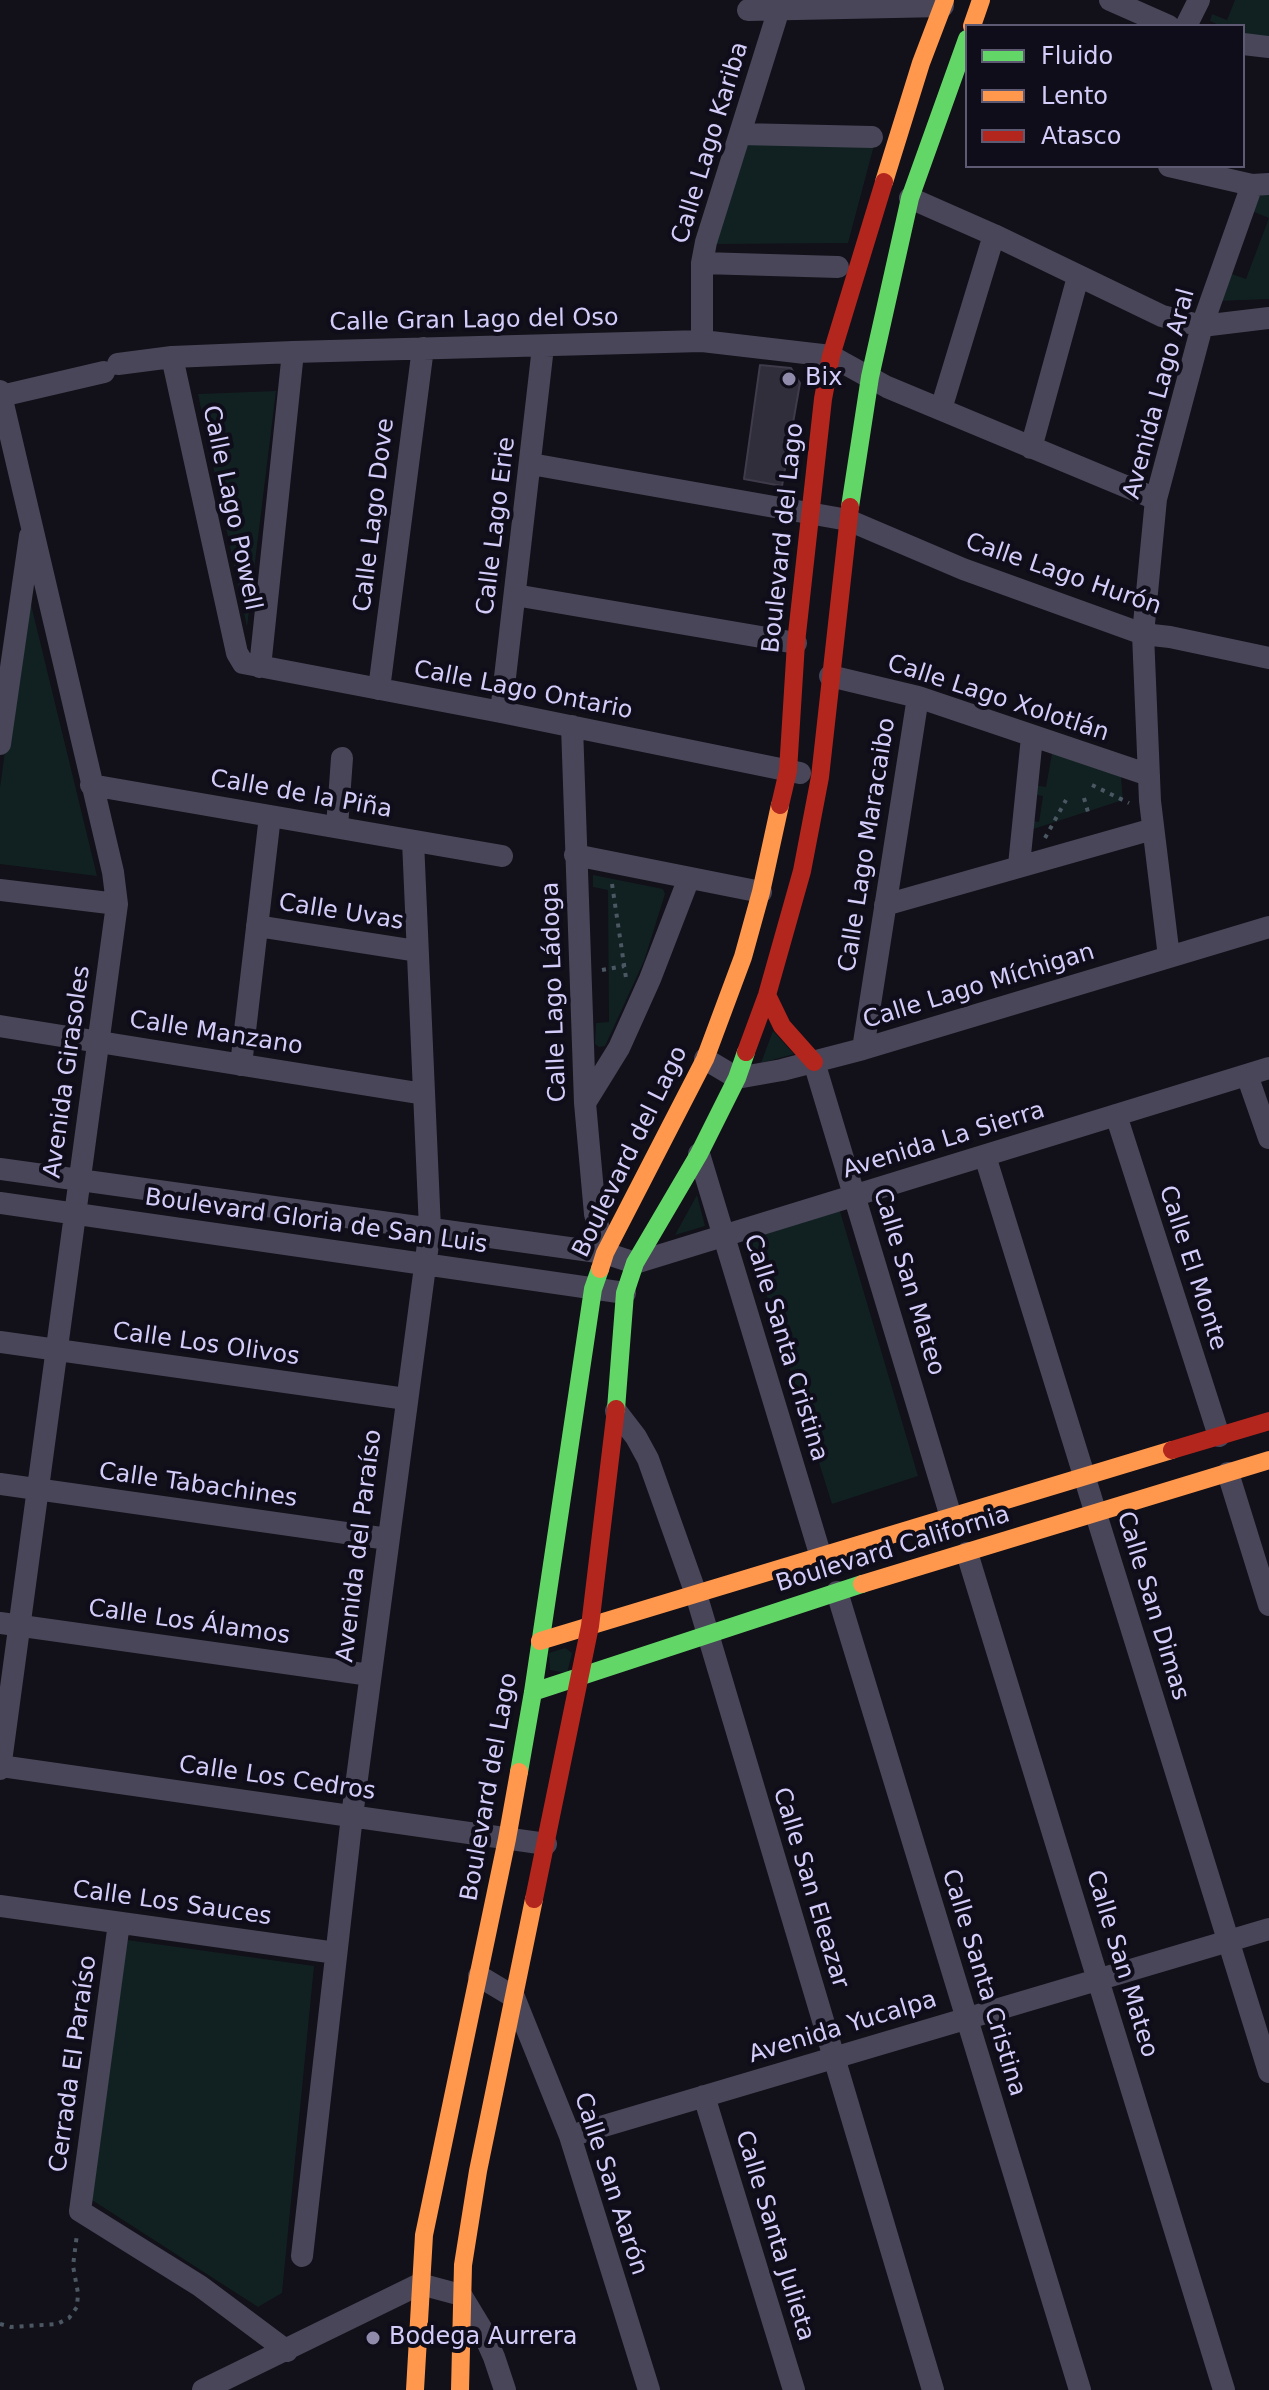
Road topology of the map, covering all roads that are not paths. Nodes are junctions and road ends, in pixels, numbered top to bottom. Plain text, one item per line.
1 (981, 0) edge
2 (1110, 0) edge
3 (1199, 0) edge
4 (944, 3) edge
5 (779, 9) junction
6 (748, 10) dead end
7 (973, 24) edge
8 (1164, 24) edge
9 (1187, 24) edge
10 (1245, 44) edge
11 (1269, 47) edge
12 (965, 52) edge
13 (921, 63) junction
14 (961, 78) edge
15 (740, 134) junction
16 (872, 137) dead end
17 (1179, 168) edge
18 (1260, 185) edge
19 (910, 198) junction
20 (994, 235) junction
21 (702, 263) junction
22 (838, 267) dead end
23 (1078, 277) junction
24 (1269, 318) edge
25 (1202, 326) junction
26 (702, 341) junction
27 (543, 347) junction
28 (423, 348) junction
29 (293, 352) junction
30 (831, 356) junction
31 (172, 357) junction
32 (870, 377) junction
33 (1, 394) edge
34 (941, 409) junction
35 (1031, 448) junction
36 (531, 464) junction
37 (10, 473) edge
38 (1156, 499) junction
39 (810, 513) junction
40 (848, 520) junction
41 (32, 523) junction
42 (515, 595) junction
43 (9, 611) edge
44 (1143, 634) junction
45 (796, 643) junction
46 (1269, 658) edge
47 (254, 666) junction
48 (830, 676) junction
49 (379, 689) junction
50 (918, 697) junction
51 (501, 712) junction
52 (572, 726) junction
53 (1032, 737) junction
54 (0, 744) edge
55 (342, 758) dead end
56 (788, 771) junction
57 (1149, 775) junction
58 (820, 777) junction
59 (91, 785) junction
60 (270, 816) junction
61 (1152, 820) junction
62 (337, 827) junction
63 (413, 841) junction
64 (575, 855) junction
65 (502, 856) dead end
66 (1026, 863) junction
67 (689, 878) junction
68 (0, 890) edge
69 (761, 892) junction
70 (117, 904) junction
71 (885, 905) junction
72 (257, 926) junction
73 (1269, 927) edge
74 (417, 951) junction
75 (1169, 957) junction
76 (767, 995) junction
77 (0, 1026) edge
78 (99, 1042) junction
79 (863, 1049) junction
80 (705, 1059) junction
81 (814, 1062) junction
82 (241, 1065) junction
83 (1269, 1068) edge
84 (1247, 1075) junction
85 (737, 1078) junction
86 (424, 1094) junction
87 (585, 1103) junction
88 (1116, 1115) junction
89 (1269, 1138) edge
90 (699, 1154) junction
91 (985, 1156) junction
92 (0, 1169) edge
93 (80, 1180) junction
94 (855, 1196) junction
95 (0, 1203) edge
96 (75, 1214) junction
97 (430, 1229) junction
98 (724, 1236) junction
99 (605, 1253) junction
100 (635, 1263) junction
101 (424, 1265) junction
102 (593, 1289) junction
103 (625, 1293) junction
104 (0, 1342) edge
105 (57, 1350) junction
106 (406, 1399) junction
107 (616, 1411) junction
108 (1269, 1421) edge
109 (1219, 1436) junction
110 (1269, 1460) edge
111 (1228, 1473) junction
112 (1084, 1477) junction
113 (0, 1484) edge
114 (38, 1490) junction
115 (1095, 1513) junction
116 (951, 1517) junction
117 (388, 1539) junction
118 (967, 1553) junction
119 (821, 1557) junction
120 (837, 1592) junction
121 (696, 1594) junction
122 (1269, 1605) edge
123 (10, 1624) edge
124 (590, 1626) junction
125 (706, 1634) junction
126 (540, 1641) junction
127 (370, 1675) junction
128 (579, 1678) junction
129 (533, 1692) junction
130 (0, 1767) edge
131 (352, 1816) junction
132 (507, 1839) junction
133 (546, 1844) junction
134 (0, 1906) edge
135 (119, 1923) junction
136 (1269, 1929) edge
137 (1228, 1941) junction
138 (336, 1953) junction
139 (479, 1976) junction
140 (1098, 1979) junction
141 (514, 1997) junction
142 (967, 2018) junction
143 (834, 2058) junction
144 (1269, 2072) edge
145 (704, 2096) junction
146 (570, 2136) junction
147 (302, 2256) dead end
148 (420, 2284) junction
149 (461, 2295) junction
150 (287, 2351) junction
151 (203, 2390) edge
152 (415, 2390) edge
153 (460, 2390) edge
154 (505, 2390) edge
155 (649, 2390) edge
156 (794, 2390) edge
157 (933, 2390) edge
158 (1080, 2390) edge
159 (1224, 2390) edge

1 - 7 street
2 - 8 street
3 - 9 street
4 - 5 street
4 - 13 street, Boulevard del Lago
5 - 6 street
5 - 15 street, Calle Lago Kariba
10 - 11 street
12 - 14 street
13 - 14 street
13 - 30 street, Boulevard del Lago
14 - 19 street
15 - 16 street
15 - 21 street, Calle Lago Kariba
17 - 18 street
18 - 25 street, Avenida Lago Aral
19 - 20 street
19 - 32 street
20 - 23 street
20 - 34 street
21 - 22 street
21 - 26 street, Calle Lago Kariba
23 - 25 street
23 - 35 street
24 - 25 street
25 - 38 street, Avenida Lago Aral
26 - 27 street, Calle Gran Lago del Oso
26 - 30 street, Calle Gran Lago del Oso
27 - 28 street, Calle Gran Lago del Oso
27 - 36 street, Calle Lago Erie
28 - 29 street, Calle Gran Lago del Oso
28 - 49 street, Calle Lago Dove
29 - 31 street, Calle Gran Lago del Oso
29 - 47 street
30 - 32 street
30 - 39 street, Boulevard del Lago
31 - 33 street, Calle Gran Lago del Oso
31 - 47 street, Calle Lago Powell
32 - 34 street
32 - 40 street
33 - 37 street, Avenida Girasoles
34 - 35 street
35 - 38 street
36 - 39 street, Calle Lago Hurón
36 - 42 street, Calle Lago Erie
37 - 41 street, Avenida Girasoles
38 - 44 street, Avenida Lago Aral
39 - 40 street, Calle Lago Hurón
39 - 45 street, Boulevard del Lago
40 - 44 street, Calle Lago Hurón
40 - 48 street
41 - 43 street
41 - 59 street, Avenida Girasoles
42 - 45 street
42 - 51 street, Calle Lago Erie
43 - 54 street
44 - 46 street, Calle Lago Hurón
44 - 57 street, Avenida Lago Aral
45 - 56 street, Boulevard del Lago
47 - 49 street, Calle Lago Ontario
48 - 50 street, Calle Lago Xolotlán
48 - 58 street
49 - 51 street, Calle Lago Ontario
50 - 53 street, Calle Lago Xolotlán
50 - 71 street, Calle Lago Maracaibo
51 - 52 street, Calle Lago Ontario
52 - 56 street, Calle Lago Ontario
52 - 64 street, Calle Lago Ládoga
53 - 57 street, Calle Lago Xolotlán
53 - 66 street
55 - 62 street
56 - 58 street, Calle Lago Ontario
56 - 69 street, Boulevard del Lago
57 - 61 street, Avenida Lago Aral
58 - 76 street
59 - 60 street, Calle de la Piña
59 - 70 street, Avenida Girasoles
60 - 62 street, Calle de la Piña
60 - 72 street
61 - 66 street
61 - 75 street, Avenida Lago Aral
62 - 63 street, Calle de la Piña
63 - 65 street, Calle de la Piña
63 - 74 street, Avenida del Paraíso
64 - 67 street
64 - 87 street, Calle Lago Ládoga
66 - 71 street
67 - 69 street
67 - 87 street
68 - 70 street
69 - 80 street, Boulevard del Lago
70 - 78 street, Avenida Girasoles
71 - 79 street, Calle Lago Maracaibo
72 - 74 street, Calle Uvas
72 - 82 street
73 - 75 street, Calle Lago Míchigan
74 - 86 street, Avenida del Paraíso
75 - 79 street, Calle Lago Míchigan
76 - 81 street
76 - 85 street
77 - 78 street, Calle Manzano
78 - 82 street, Calle Manzano
78 - 93 street, Avenida Girasoles
79 - 81 street, Calle Lago Míchigan
80 - 85 street
80 - 99 street, Boulevard del Lago
81 - 85 street, Calle Lago Míchigan
81 - 94 street, Calle San Mateo
82 - 86 street, Calle Manzano
83 - 84 street, Avenida La Sierra
84 - 88 street, Avenida La Sierra
84 - 89 street
85 - 90 street
86 - 97 street, Avenida del Paraíso
87 - 99 street, Calle Lago Ládoga
88 - 91 street, Avenida La Sierra
88 - 109 street, Calle El Monte
90 - 98 street, Calle Santa Cristina
90 - 100 street
91 - 94 street, Avenida La Sierra
91 - 112 street, Calle San Dimas
92 - 93 street, Boulevard Gloria de San Luis
93 - 96 street, Avenida Girasoles
93 - 97 street, Boulevard Gloria de San Luis
94 - 98 street, Avenida La Sierra
94 - 116 street, Calle San Mateo
95 - 96 street, Boulevard Gloria de San Luis
96 - 101 street, Boulevard Gloria de San Luis
96 - 105 street, Avenida Girasoles
97 - 99 street, Boulevard Gloria de San Luis
97 - 101 street, Avenida del Paraíso
98 - 100 street, Avenida La Sierra
98 - 119 street, Calle Santa Cristina
99 - 100 street, Boulevard Gloria de San Luis
99 - 102 street, Boulevard del Lago
100 - 103 street
101 - 102 street, Boulevard Gloria de San Luis
101 - 106 street, Avenida del Paraíso
102 - 103 street, Boulevard Gloria de San Luis
102 - 126 street, Boulevard del Lago
103 - 107 street
104 - 105 street, Calle Los Olivos
105 - 106 street, Calle Los Olivos
105 - 114 street, Avenida Girasoles
106 - 117 street, Avenida del Paraíso
107 - 121 street, Calle San Eleazar
107 - 124 street
108 - 109 street, Boulevard California
109 - 112 street, Boulevard California
110 - 111 street, Boulevard California
111 - 115 street, Boulevard California
111 - 122 street
112 - 115 street, Calle San Dimas
112 - 116 street, Boulevard California
113 - 114 street, Calle Tabachines
114 - 117 street, Calle Tabachines
114 - 123 street, Avenida Girasoles
115 - 118 street, Boulevard California
115 - 137 street, Calle San Dimas
116 - 119 street, Boulevard California
117 - 127 street, Avenida del Paraíso
118 - 120 street, Boulevard California
118 - 140 street, Calle San Mateo
119 - 121 street, Boulevard California
120 - 125 street, Boulevard California
120 - 142 street, Calle Santa Cristina
121 - 124 street, Boulevard California
121 - 125 street, Calle San Eleazar
123 - 127 street, Calle Los Álamos
123 - 130 street, Avenida Girasoles
124 - 126 street, Boulevard California
124 - 128 street
125 - 128 street, Boulevard California
125 - 143 street, Calle San Eleazar
126 - 129 street, Boulevard del Lago
127 - 131 street, Avenida del Paraíso
128 - 129 street, Boulevard California
128 - 133 street
129 - 132 street, Boulevard del Lago
130 - 131 street, Calle Los Cedros
131 - 132 street, Calle Los Cedros
131 - 138 street, Avenida del Paraíso
132 - 133 street, Calle Los Cedros
132 - 139 street, Boulevard del Lago
133 - 141 street
134 - 135 street, Calle Los Sauces
135 - 138 street, Calle Los Sauces
135 - 150 street, Cerrada El Paraíso
136 - 137 street, Avenida Yucalpa
137 - 140 street, Avenida Yucalpa
137 - 144 street, Calle San Dimas
138 - 147 street, Avenida del Paraíso
139 - 141 street
139 - 148 street, Boulevard del Lago
140 - 142 street, Avenida Yucalpa
140 - 159 street, Calle San Mateo
141 - 146 street, Calle San Aarón
141 - 149 street
142 - 143 street, Avenida Yucalpa
142 - 158 street, Calle Santa Cristina
143 - 145 street, Avenida Yucalpa
143 - 157 street, Calle San Eleazar
145 - 146 street, Avenida Yucalpa
145 - 156 street, Calle Santa Julieta
146 - 155 street, Calle San Aarón
148 - 149 street
148 - 150 street
148 - 152 street, Boulevard del Lago
149 - 153 street
149 - 154 street
150 - 151 street

